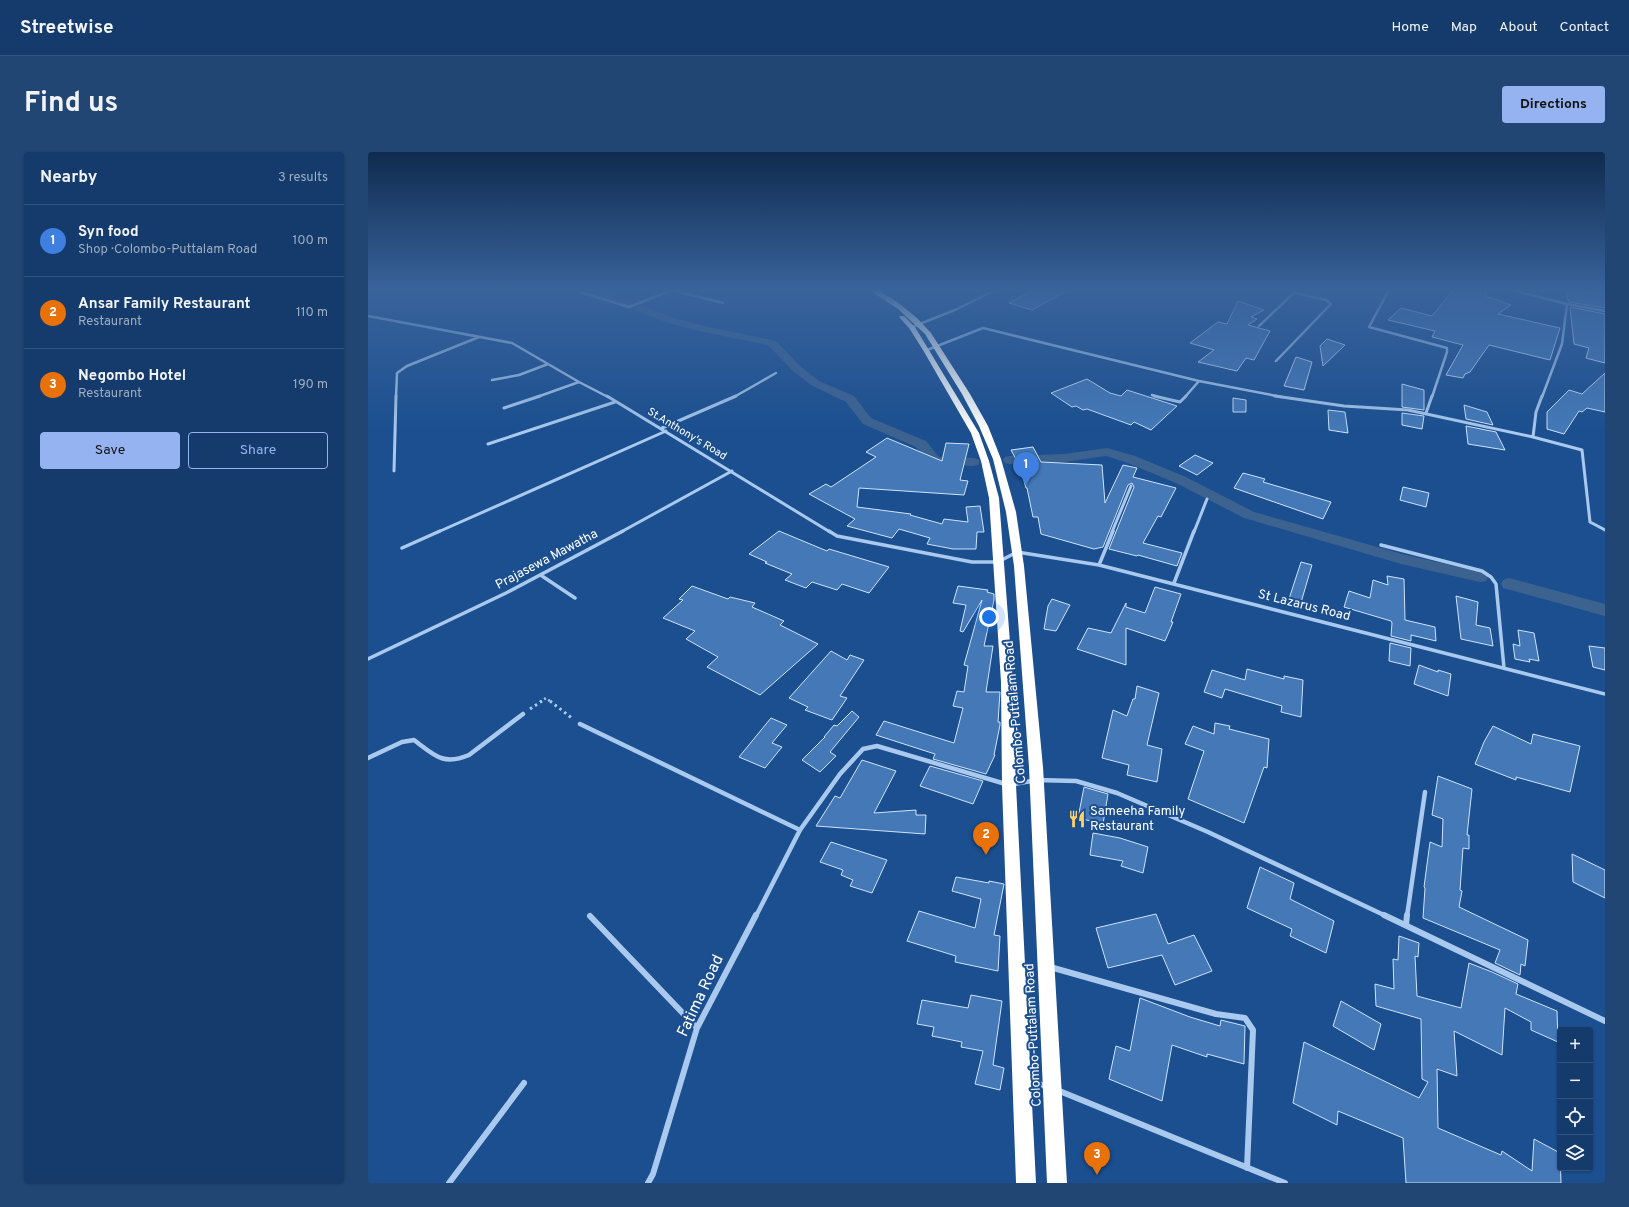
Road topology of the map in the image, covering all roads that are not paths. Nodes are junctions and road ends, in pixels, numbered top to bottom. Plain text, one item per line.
1 (479, 336) joint
2 (923, 336) edge
3 (962, 336) edge
4 (1016, 336) edge
5 (1300, 336) edge
6 (1403, 336) edge
7 (1563, 336) edge
8 (931, 348) junction
9 (1276, 361) dead end
10 (548, 364) junction
11 (776, 373) dead end
12 (492, 380) dead end
13 (1199, 381) junction
14 (579, 382) junction
15 (1152, 395) dead end
16 (615, 402) junction
17 (504, 408) dead end
18 (1426, 413) junction
19 (662, 428) junction
20 (666, 431) junction
21 (1533, 437) junction
22 (488, 444) dead end
23 (394, 471) dead end
24 (732, 471) junction
25 (1131, 486) dead end
26 (1207, 499) dead end
27 (1605, 530) edge
28 (1381, 545) dead end
29 (402, 548) dead end
30 (1017, 552) junction
31 (998, 562) junction
32 (1099, 565) junction
33 (542, 576) junction
34 (1174, 583) junction
35 (575, 598) dead end
36 (368, 660) edge
37 (1504, 668) junction
38 (1605, 694) edge
39 (523, 714) road end
40 (580, 724) road end
41 (368, 758) edge
42 (1037, 780) junction
43 (1009, 786) junction
44 (1425, 792) dead end
45 (800, 830) junction
46 (590, 916) dead end
47 (1406, 925) junction
48 (1046, 965) junction
49 (1605, 1021) edge
50 (697, 1028) junction
51 (1022, 1081) junction
52 (524, 1083) dead end
53 (1050, 1087) junction
54 (1247, 1168) junction
55 (449, 1183) edge
56 (648, 1183) edge
57 (1026, 1183) edge
58 (1057, 1183) edge
59 (1285, 1183) edge

1 - 10 street, St.Anthony's Road
1 - 23 street
2 - 8 highway, Colombo-Puttalam Road
3 - 8 street
4 - 13 street
5 - 9 street
6 - 18 street
7 - 21 street
8 - 30 highway, Colombo-Puttalam Road
8 - 31 highway, Colombo-Puttalam Road
10 - 12 street
10 - 14 street, St.Anthony's Road
11 - 19 street
13 - 15 street
13 - 18 street
14 - 16 street, St.Anthony's Road
14 - 17 street
16 - 19 street, St.Anthony's Road
16 - 22 street
18 - 21 street
19 - 20 street, St.Anthony's Road
20 - 24 street, St.Anthony's Road
20 - 29 street
21 - 27 street
24 - 31 street, St.Anthony's Road
24 - 33 street, Prajasewa Mawatha
25 - 32 street
26 - 34 street
28 - 37 street
30 - 31 street
30 - 32 street, St Lazarus Road
30 - 42 highway, Colombo-Puttalam Road
31 - 43 highway, Colombo-Puttalam Road
32 - 34 street, St Lazarus Road
33 - 35 street
33 - 36 street, Prajasewa Mawatha
34 - 37 street, St Lazarus Road
37 - 38 street, St Lazarus Road
39 - 41 street
40 - 45 street
42 - 43 street
42 - 47 street
42 - 48 highway, Colombo-Puttalam Road
43 - 45 street, Fatima Road
43 - 51 highway, Colombo-Puttalam Road
44 - 47 street
45 - 50 street, Fatima Road
46 - 50 street
47 - 49 street
48 - 53 highway, Colombo-Puttalam Road
48 - 54 street
50 - 56 street, Fatima Road
51 - 53 street
51 - 57 highway, Colombo-Puttalam Road
52 - 55 street
53 - 54 street
53 - 58 highway, Colombo-Puttalam Road
54 - 59 street

